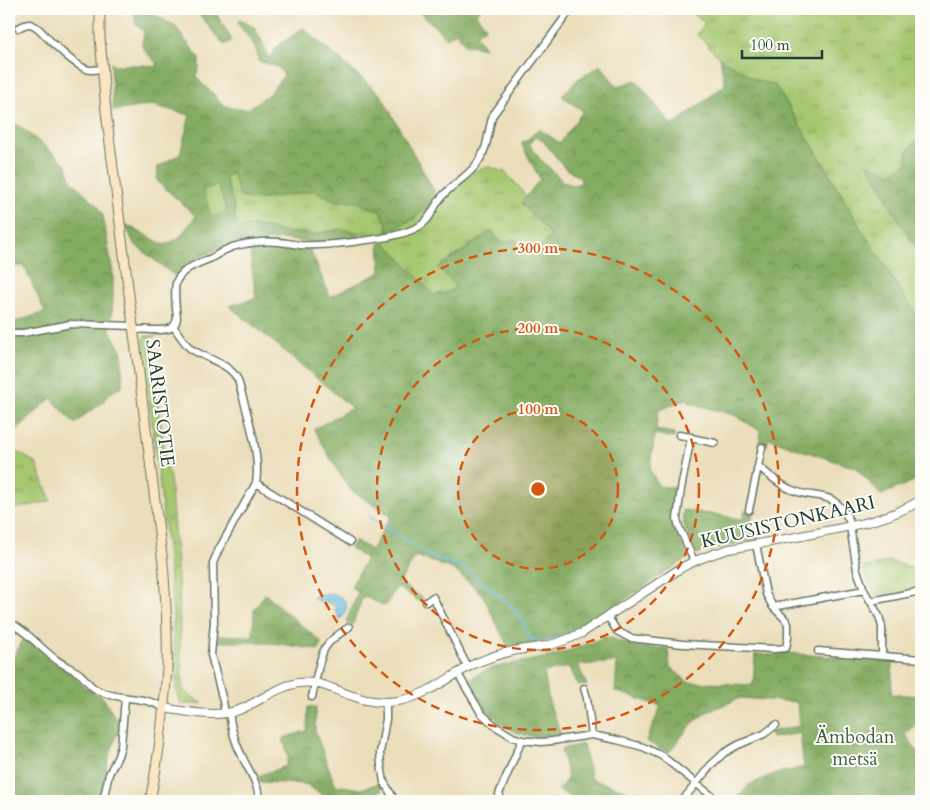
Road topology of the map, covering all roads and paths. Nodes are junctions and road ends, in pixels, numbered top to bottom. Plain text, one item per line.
1 (100, 9) edge
2 (571, 9) edge
3 (18, 28) dead end
4 (102, 69) junction
5 (173, 326) junction
6 (134, 328) junction
7 (9, 333) edge
8 (679, 434) dead end
9 (691, 438) junction
10 (715, 443) dead end
11 (762, 447) dead end
12 (758, 466) junction
13 (256, 483) junction
14 (921, 500) edge
15 (749, 510) dead end
16 (849, 527) junction
17 (350, 542) dead end
18 (756, 544) junction
19 (694, 561) junction
20 (864, 590) junction
21 (921, 591) edge
22 (871, 601) junction
23 (426, 602) dead end
24 (773, 607) junction
25 (608, 618) junction
26 (9, 622) edge
27 (348, 627) dead end
28 (818, 651) dead end
29 (882, 655) junction
30 (921, 658) edge
31 (468, 668) junction
32 (458, 674) junction
33 (316, 683) junction
34 (584, 688) dead end
35 (312, 697) dead end
36 (126, 698) junction
37 (386, 702) junction
38 (164, 708) junction
39 (227, 713) junction
40 (776, 725) dead end
41 (592, 735) junction
42 (522, 740) junction
43 (697, 784) junction
44 (103, 801) edge
45 (150, 801) edge
46 (163, 801) edge
47 (173, 801) edge
48 (259, 801) edge
49 (395, 801) edge
50 (502, 801) edge
51 (682, 801) edge
52 (718, 801) edge

1 - 4 main road, SAARISTOTIE
2 - 5 street
3 - 4 street
4 - 6 main road, SAARISTOTIE
5 - 6 street
5 - 13 street
6 - 7 street
6 - 38 main road, SAARISTOTIE
8 - 9 street
9 - 10 street
9 - 19 street
11 - 12 street
12 - 15 street
12 - 16 street
13 - 17 street
13 - 39 street
14 - 16 street, KUUSISTONKAARI
16 - 18 street, KUUSISTONKAARI
16 - 20 street
18 - 19 street, KUUSISTONKAARI
18 - 24 street
19 - 25 street, KUUSISTONKAARI
20 - 22 street
20 - 24 street
21 - 22 street
22 - 29 street
23 - 31 street
24 - 25 street
25 - 31 street, KUUSISTONKAARI
26 - 36 street
27 - 33 street
28 - 29 street
29 - 30 street
31 - 32 street, KUUSISTONKAARI
32 - 37 street, KUUSISTONKAARI
32 - 42 street
33 - 35 street
33 - 37 street, KUUSISTONKAARI
33 - 39 street, KUUSISTONKAARI
34 - 41 street
36 - 38 street
36 - 44 street
37 - 49 street
38 - 39 street, KUUSISTONKAARI
38 - 45 main road, SAARISTOTIE
39 - 48 street
40 - 43 street
41 - 42 street
41 - 43 street
42 - 50 street
43 - 51 street
43 - 52 street
46 - 47 street

